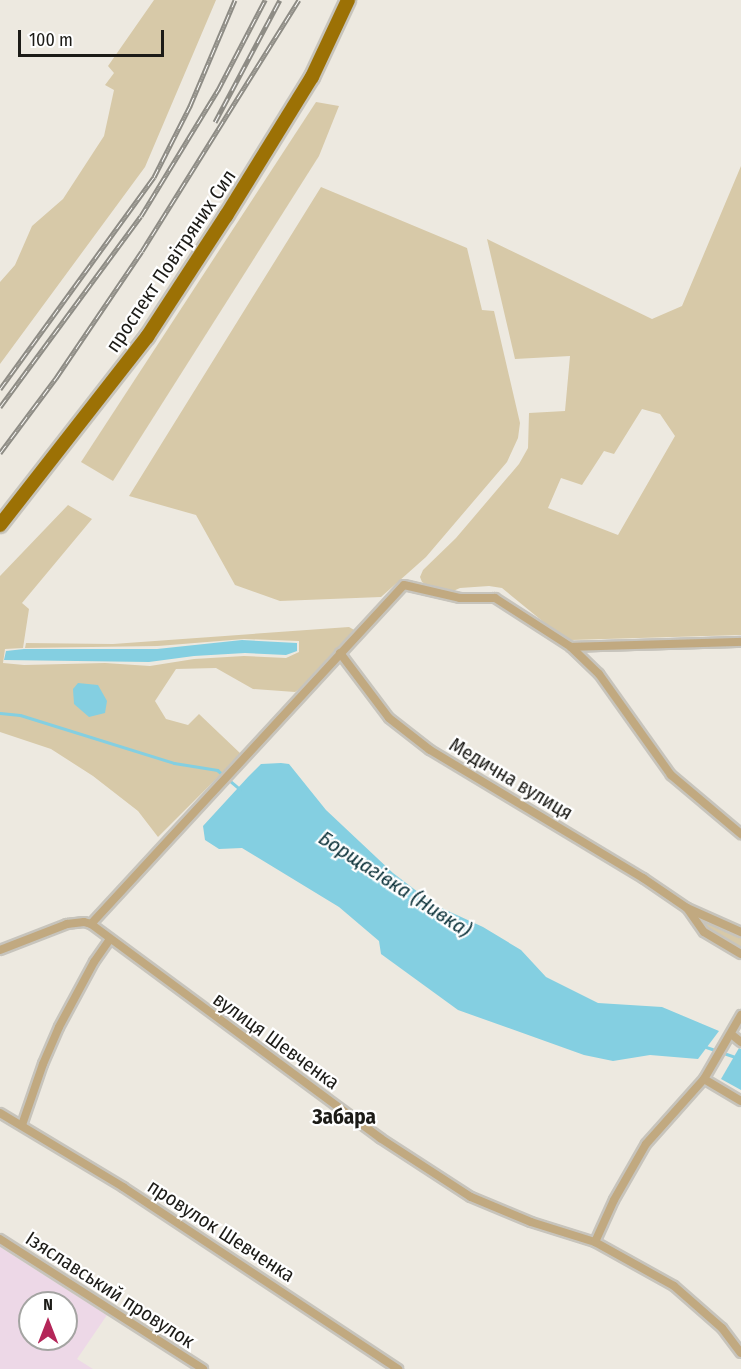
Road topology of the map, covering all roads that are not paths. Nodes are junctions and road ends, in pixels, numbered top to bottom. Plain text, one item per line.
1 (348, 0) edge
2 (0, 525) edge
3 (741, 642) edge
4 (571, 647) junction
5 (340, 653) junction
6 (741, 834) edge
7 (687, 908) junction
8 (91, 924) junction
9 (741, 932) edge
10 (110, 939) junction
11 (0, 950) edge
12 (741, 954) edge
13 (741, 1015) edge
14 (731, 1034) junction
15 (741, 1042) edge
16 (704, 1079) junction
17 (741, 1101) edge
18 (0, 1113) edge
19 (22, 1125) junction
20 (0, 1239) edge
21 (596, 1242) junction
22 (741, 1353) edge
23 (203, 1369) edge
24 (398, 1369) edge

1 - 2 main road, проспект Повітряних Сил
3 - 4 street
4 - 5 street
4 - 6 street
5 - 7 street, Медична вулиця
5 - 8 street
7 - 9 street, Медична вулиця
7 - 12 street, Медична вулиця
8 - 10 street, вулиця Шевченка
8 - 11 street
10 - 19 street
10 - 21 street, вулиця Шевченка
13 - 14 street
14 - 15 street
14 - 16 street
16 - 17 street
16 - 21 street
18 - 19 street, провулок Шевченка
19 - 24 street, провулок Шевченка
20 - 23 street, Ізяславський провулок
21 - 22 street, вулиця Шевченка

